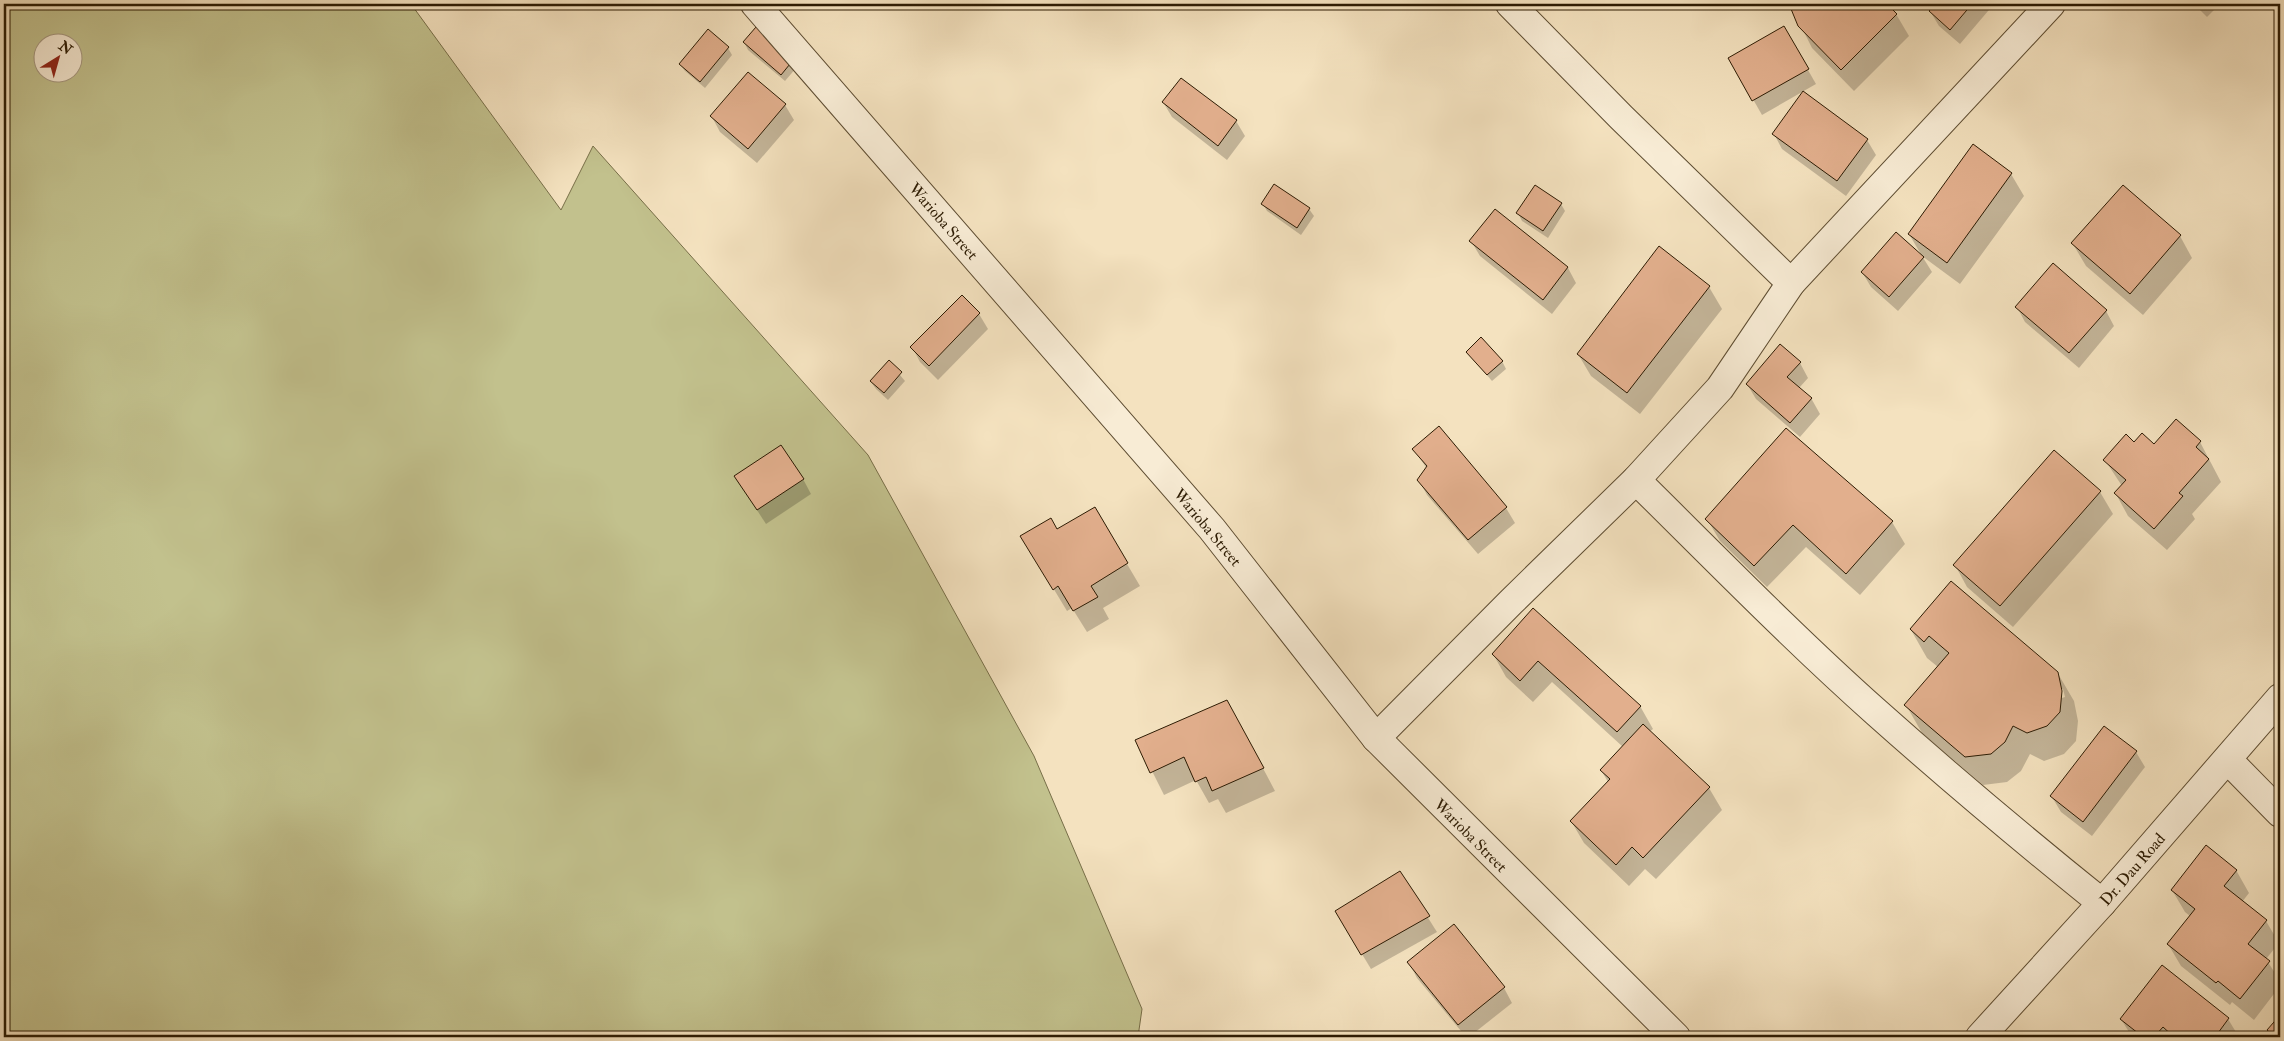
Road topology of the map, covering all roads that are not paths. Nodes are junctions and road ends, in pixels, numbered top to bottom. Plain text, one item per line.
1 (755, 4) edge
2 (1510, 4) edge
3 (2051, 4) edge
4 (1791, 282) junction
5 (1636, 480) junction
6 (2280, 698) edge
7 (1376, 738) junction
8 (2228, 760) junction
9 (2280, 813) edge
10 (2102, 903) junction
11 (1676, 1037) edge
12 (1980, 1037) edge

1 - 7 street, Warioba Street
2 - 4 street
3 - 4 street
4 - 5 street
5 - 7 street
5 - 10 street
6 - 8 street, Dr. Dau Road
7 - 11 street, Warioba Street
8 - 9 street
8 - 10 street, Dr. Dau Road
10 - 12 street, Dr. Dau Road

